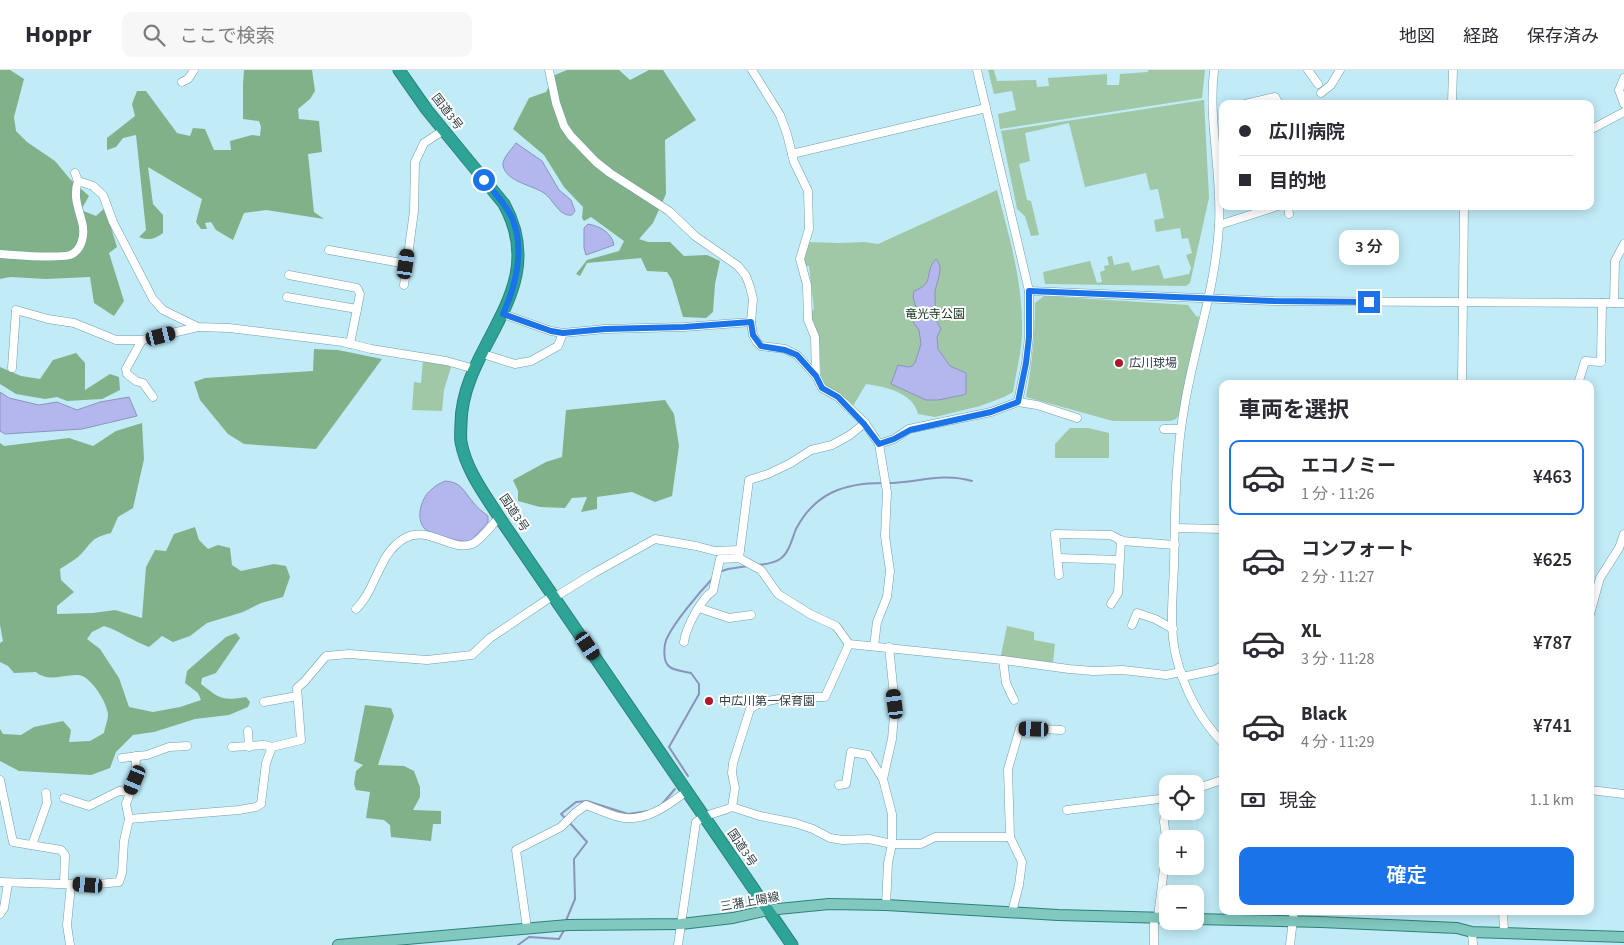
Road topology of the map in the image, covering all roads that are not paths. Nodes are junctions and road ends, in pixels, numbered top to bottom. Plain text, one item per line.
1 (194, 70) edge
2 (399, 70) edge
3 (549, 70) edge
4 (752, 70) edge
5 (977, 70) edge
6 (1214, 70) edge
7 (1340, 70) edge
8 (1453, 70) edge
9 (1310, 71) edge
10 (1624, 78) edge
11 (182, 82) dead end
12 (1318, 84) dead end
13 (1321, 93) dead end
14 (1262, 100) edge
15 (1277, 100) edge
16 (1452, 100) edge
17 (1624, 104) edge
18 (986, 108) junction
19 (1219, 110) edge
20 (1213, 111) junction
21 (1624, 112) edge
22 (1594, 128) edge
23 (444, 130) junction
24 (792, 154) junction
25 (1266, 210) edge
26 (1464, 210) edge
27 (1219, 225) junction
28 (1624, 244) edge
29 (330, 250) dead end
30 (0, 254) edge
31 (406, 264) junction
32 (289, 275) dead end
33 (404, 285) dead end
34 (1029, 291) junction
35 (288, 297) dead end
36 (1209, 298) junction
37 (1463, 302) junction
38 (1602, 303) junction
39 (1614, 303) junction
40 (1624, 303) edge
41 (357, 309) junction
42 (503, 314) junction
43 (751, 322) junction
44 (198, 327) junction
45 (563, 333) junction
46 (142, 340) junction
47 (350, 344) junction
48 (483, 354) junction
49 (12, 368) dead end
50 (475, 369) junction
51 (816, 376) junction
52 (1462, 380) edge
53 (1579, 380) edge
54 (153, 397) dead end
55 (1018, 402) junction
56 (1077, 418) dead end
57 (864, 424) junction
58 (1164, 429) dead end
59 (1180, 429) junction
60 (879, 444) junction
61 (499, 517) junction
62 (1175, 528) junction
63 (1219, 529) edge
64 (1624, 534) edge
65 (1122, 540) junction
66 (1174, 545) junction
67 (740, 550) junction
68 (739, 558) junction
69 (1058, 558) junction
70 (1119, 560) junction
71 (1059, 575) dead end
72 (554, 596) junction
73 (1594, 600) edge
74 (1111, 604) dead end
75 (699, 608) junction
76 (356, 609) dead end
77 (751, 615) dead end
78 (1132, 625) dead end
79 (1173, 629) junction
80 (684, 642) dead end
81 (849, 644) junction
82 (874, 646) junction
83 (889, 647) junction
84 (1003, 660) junction
85 (1219, 668) edge
86 (1182, 674) junction
87 (297, 696) junction
88 (1014, 700) dead end
89 (264, 702) dead end
90 (1061, 730) dead end
91 (248, 731) dead end
92 (1219, 738) edge
93 (187, 746) dead end
94 (232, 747) dead end
95 (249, 747) junction
96 (272, 747) junction
97 (136, 756) junction
98 (122, 758) dead end
99 (883, 778) junction
100 (0, 780) edge
101 (1219, 781) edge
102 (839, 785) dead end
103 (1204, 786) edge
104 (1594, 790) edge
105 (687, 791) junction
106 (130, 792) junction
107 (46, 793) dead end
108 (1624, 794) edge
109 (64, 798) dead end
110 (1159, 799) edge
111 (732, 807) junction
112 (1067, 810) dead end
113 (704, 816) junction
114 (129, 818) junction
115 (1164, 820) edge
116 (1010, 837) junction
117 (892, 844) junction
118 (32, 845) junction
119 (4, 883) edge
120 (68, 884) junction
121 (1164, 885) edge
122 (886, 905) junction
123 (768, 910) junction
124 (1012, 912) junction
125 (0, 914) edge
126 (1503, 915) edge
127 (1159, 917) edge
128 (1293, 917) edge
129 (1204, 918) edge
130 (1159, 922) edge
131 (681, 924) junction
132 (527, 928) junction
133 (1472, 932) junction
134 (1504, 932) junction
135 (1624, 937) edge
136 (1593, 940) edge
137 (408, 942) edge
138 (70, 945) edge
139 (338, 945) edge
140 (678, 945) edge
141 (792, 945) edge
142 (1154, 945) edge
143 (1290, 945) edge
144 (1473, 945) edge

1 - 11 street
2 - 23 highway, 国道3号
3 - 43 street
4 - 24 street
5 - 18 street
6 - 20 street
7 - 13 street
8 - 16 street
9 - 12 street
10 - 17 street
14 - 15 street
18 - 24 street
18 - 34 street
19 - 20 street
20 - 27 street
21 - 22 street
23 - 31 street
23 - 42 highway, 国道3号
24 - 51 street
25 - 27 street
26 - 37 street
27 - 36 street
28 - 39 street
29 - 31 street
30 - 44 street
31 - 33 street
32 - 41 street
34 - 36 street
34 - 55 street
35 - 41 street
36 - 37 street
36 - 59 street
37 - 38 street
37 - 52 street
38 - 39 street
38 - 53 street
39 - 40 street
41 - 47 street
42 - 45 street
42 - 48 highway, 国道3号
43 - 45 street
43 - 51 street
44 - 46 street
44 - 47 street
45 - 48 street
46 - 49 street
46 - 54 street
47 - 50 street
48 - 50 highway, 国道3号
50 - 61 highway, 国道3号
51 - 57 street
55 - 56 street
55 - 60 street
57 - 60 street
57 - 67 street
58 - 59 street
59 - 62 street
60 - 82 street
61 - 72 highway, 国道3号
61 - 76 street
62 - 63 street
62 - 66 street
64 - 73 street
65 - 66 street
65 - 69 street
65 - 70 street
66 - 79 street
67 - 68 street
67 - 72 street
68 - 75 street
68 - 81 street
69 - 70 street
69 - 71 street
70 - 74 street
72 - 87 street
72 - 105 highway, 国道3号
75 - 77 street
75 - 80 street
78 - 79 street
79 - 86 street
81 - 82 street
81 - 111 street
82 - 83 street
83 - 84 street
83 - 99 street
84 - 86 street
84 - 88 street
85 - 86 street
86 - 92 street
87 - 89 street
87 - 96 street
90 - 116 street
91 - 95 street
93 - 97 street
94 - 95 street
95 - 96 street
96 - 114 street
97 - 98 street
97 - 106 street
99 - 102 street
99 - 117 street
100 - 118 street
101 - 103 street
104 - 108 street
105 - 113 highway, 国道3号
105 - 132 street
106 - 109 street
106 - 114 street
107 - 118 street
110 - 112 street
111 - 113 street
111 - 117 street
113 - 123 highway, 国道3号
113 - 131 street
114 - 120 street
115 - 121 street
116 - 117 street
116 - 124 street
117 - 122 street
118 - 120 street
119 - 120 street
119 - 125 street
120 - 138 street
122 - 123 main road, 三潴上陽線
122 - 124 main road, 三潴上陽線
123 - 131 main road, 三潴上陽線
123 - 141 highway, 国道3号
124 - 127 main road, 三潴上陽線
126 - 134 street
128 - 129 main road
128 - 133 main road
128 - 143 street
130 - 142 street
131 - 132 main road, 三潴上陽線
131 - 140 street
132 - 137 main road, 三潴上陽線
133 - 134 main road
133 - 144 street
134 - 136 main road
135 - 136 main road
137 - 139 main road, 三潴上陽線

